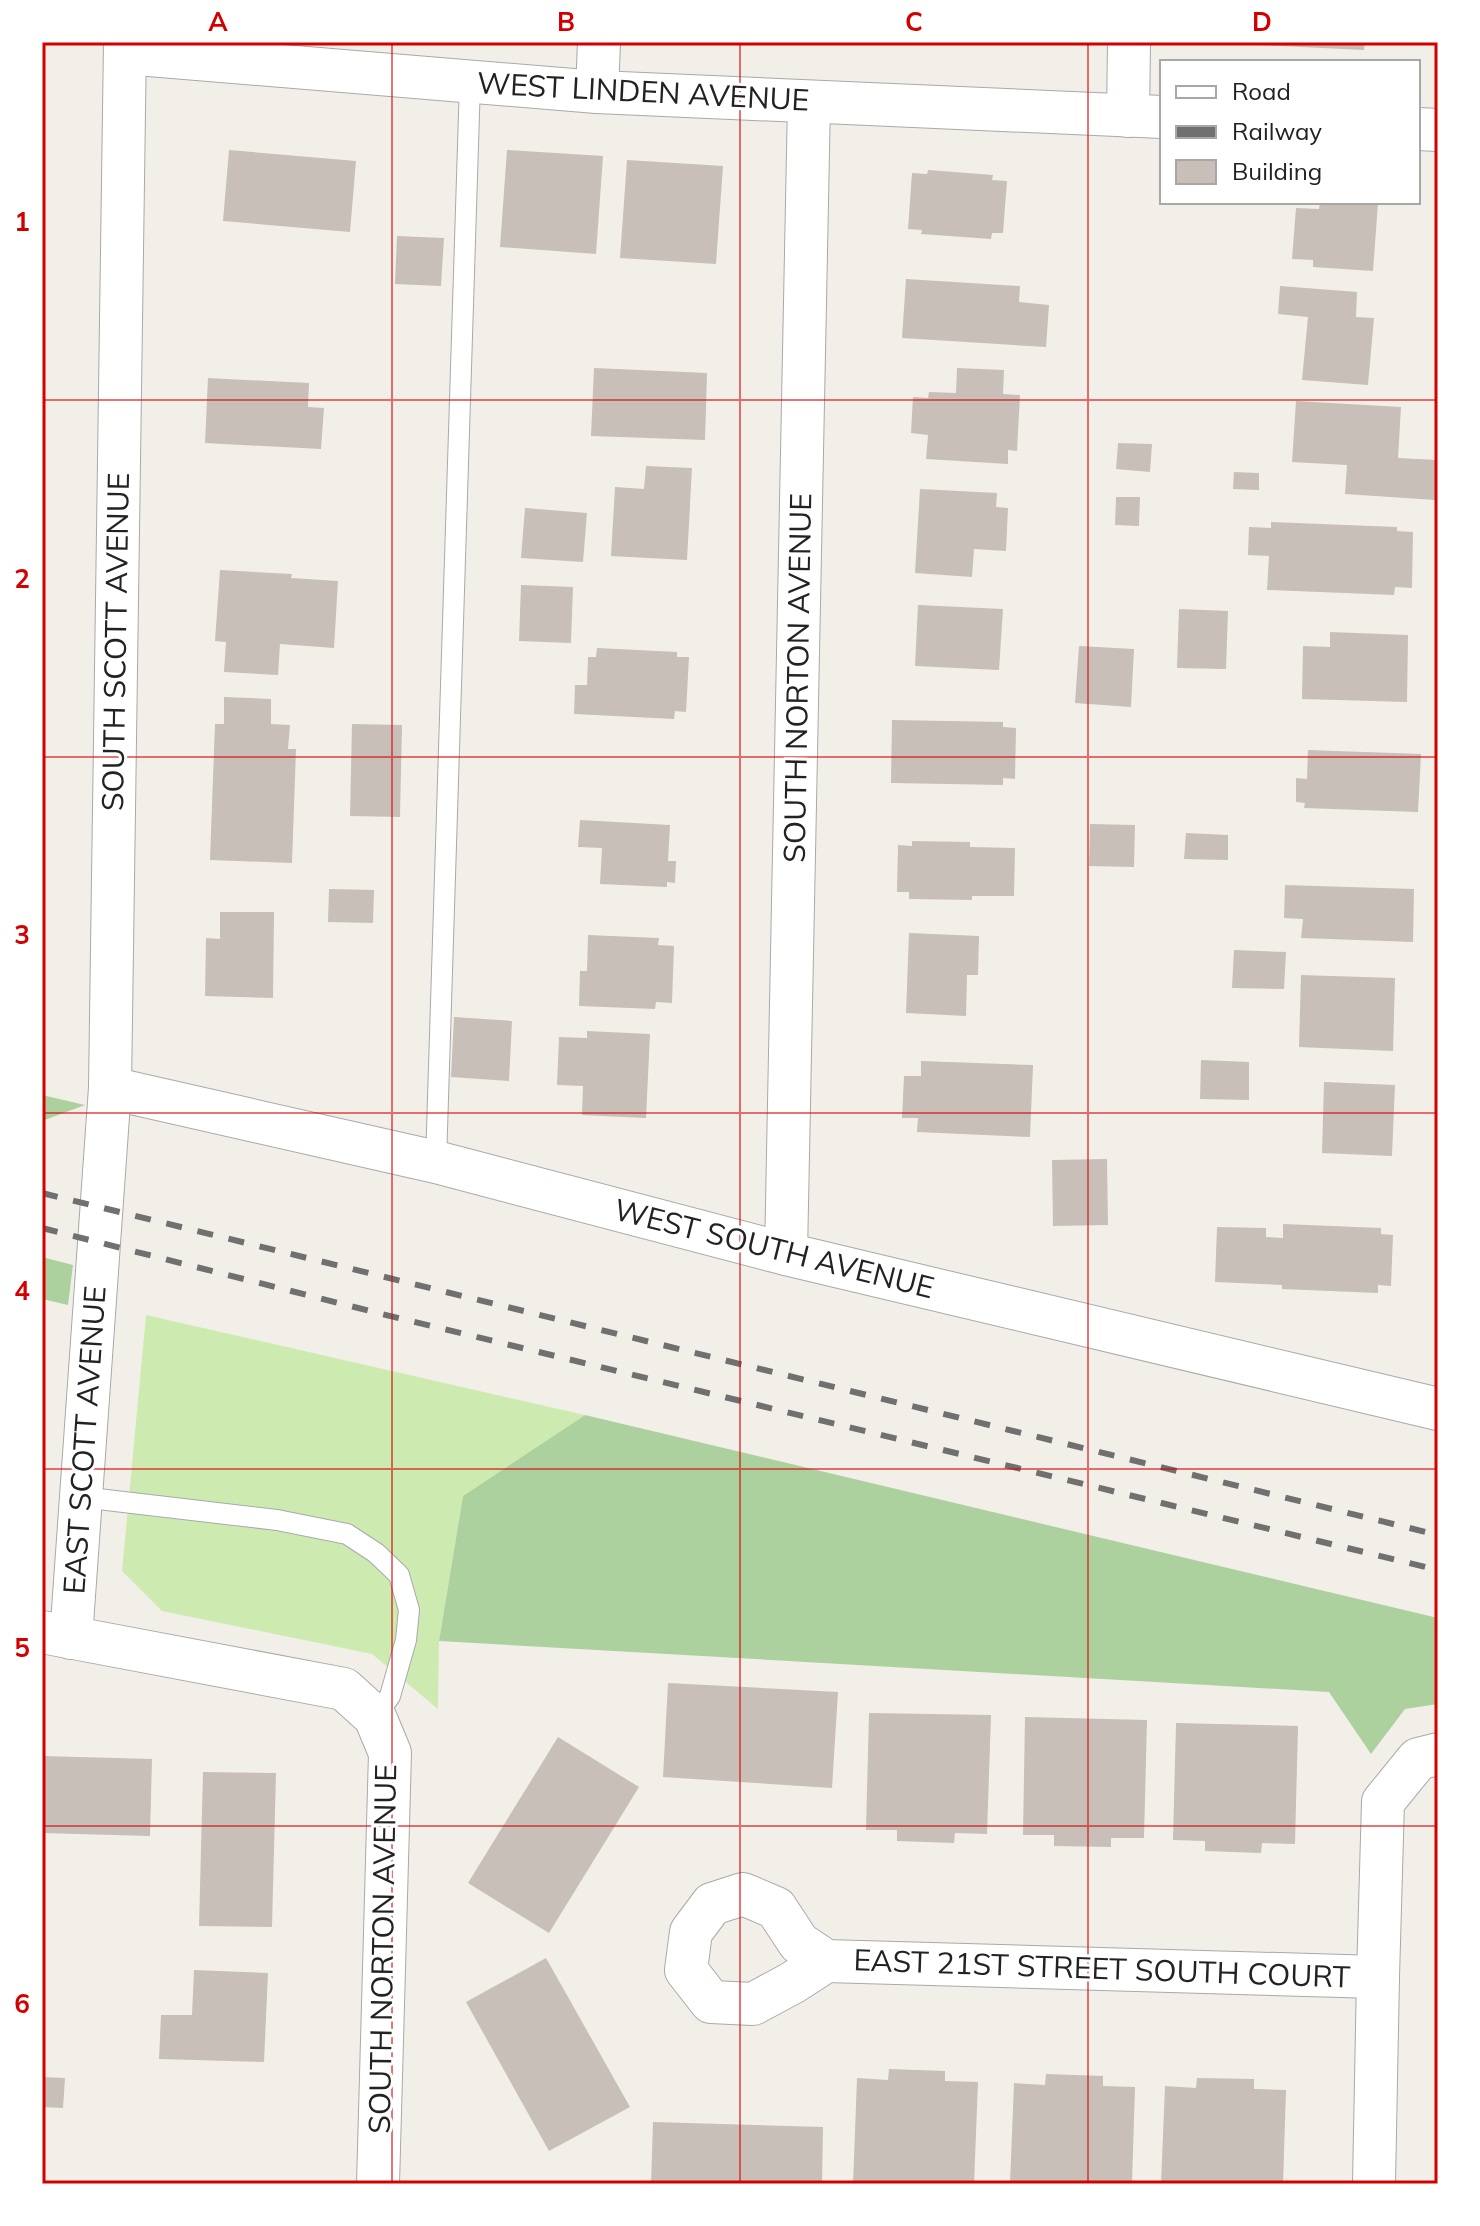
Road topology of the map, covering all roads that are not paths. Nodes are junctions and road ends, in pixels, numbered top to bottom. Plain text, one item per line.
1 (599, 42) edge
2 (1129, 42) edge
3 (125, 47) edge
4 (470, 82) junction
5 (597, 92) junction
6 (809, 102) junction
7 (1145, 116) edge
8 (110, 1088) junction
9 (436, 1162) junction
10 (98, 1242) joint
11 (786, 1254) junction
12 (1438, 1409) edge
13 (81, 1497) junction
14 (57, 1635) edge
15 (375, 1717) junction
16 (1428, 1757) edge
17 (826, 1961) dead end
18 (1378, 1977) junction
19 (378, 2184) edge
20 (1374, 2184) edge

1 - 5 street
2 - 7 street
3 - 4 street, WEST LINDEN AVENUE
3 - 8 street, SOUTH SCOTT AVENUE
4 - 5 street, WEST LINDEN AVENUE
4 - 9 lane
5 - 6 street, WEST LINDEN AVENUE
6 - 7 street, WEST LINDEN AVENUE
6 - 11 street, SOUTH NORTON AVENUE
8 - 9 street, WEST SOUTH AVENUE
8 - 10 street, SOUTH SCOTT AVENUE
9 - 11 street, WEST SOUTH AVENUE
10 - 13 street, EAST SCOTT AVENUE
11 - 12 street, WEST SOUTH AVENUE
13 - 14 street, EAST SCOTT AVENUE
13 - 15 lane
14 - 15 street
15 - 19 street, SOUTH NORTON AVENUE
16 - 18 street
17 - 18 street, EAST 21ST STREET SOUTH COURT
18 - 20 street

